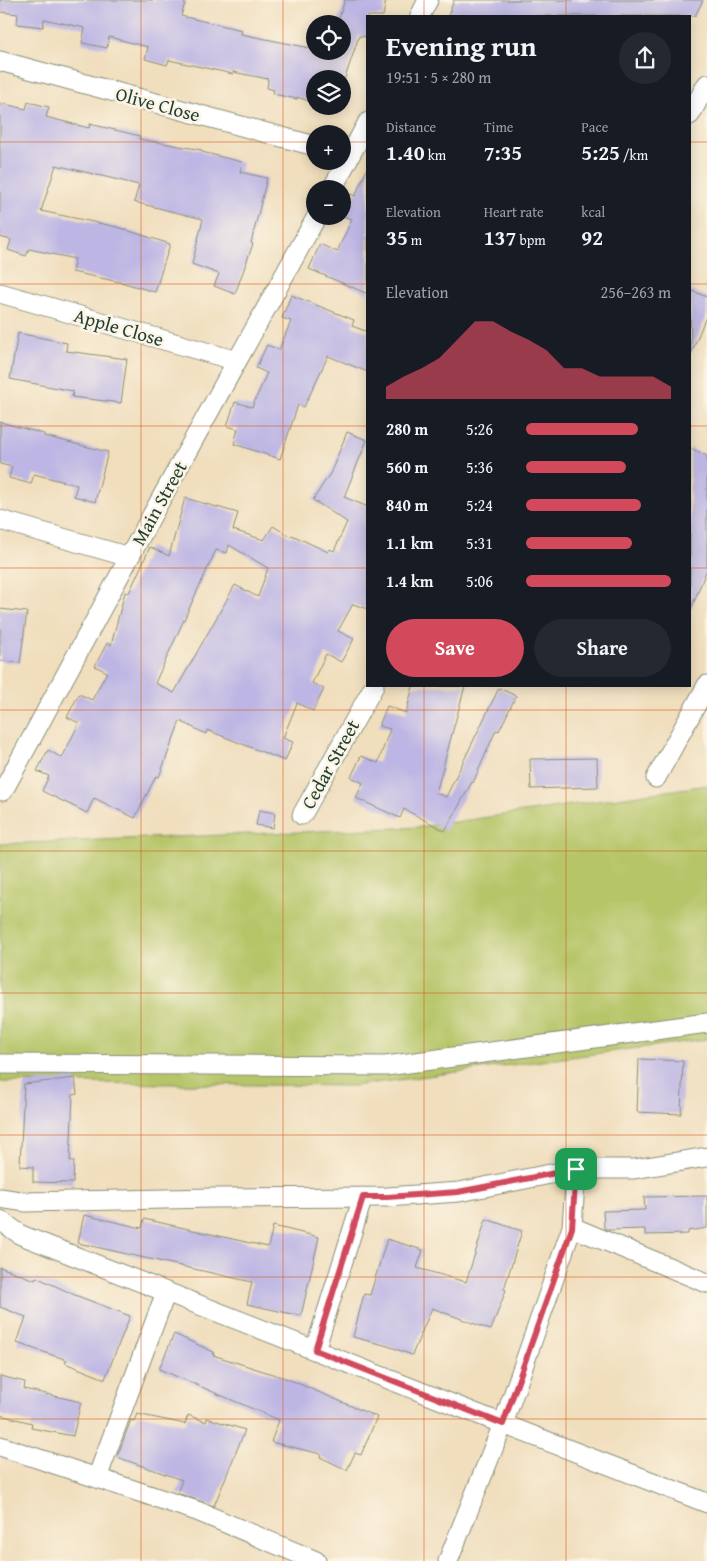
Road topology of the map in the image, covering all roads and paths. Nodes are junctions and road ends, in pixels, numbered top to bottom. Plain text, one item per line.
1 (428, 0) edge
2 (420, 15) edge
3 (0, 61) edge
4 (707, 84) edge
5 (691, 113) edge
6 (366, 125) edge
7 (306, 144) edge
8 (351, 148) edge
9 (312, 225) edge
10 (0, 293) edge
11 (237, 361) junction
12 (0, 520) edge
13 (129, 557) junction
14 (707, 685) edge
15 (373, 687) edge
16 (656, 778) dead end
17 (3, 791) dead end
18 (302, 815) dead end
19 (707, 1023) edge
20 (0, 1064) edge
21 (707, 1157) edge
22 (576, 1169) junction
23 (363, 1197) junction
24 (0, 1198) edge
25 (0, 1220) edge
26 (572, 1228) junction
27 (707, 1283) edge
28 (166, 1292) junction
29 (315, 1350) junction
30 (503, 1424) junction
31 (0, 1446) edge
32 (97, 1478) junction
33 (707, 1503) edge
34 (316, 1561) edge
35 (448, 1561) edge

1 - 2 street
3 - 7 street, Olive Close
4 - 5 street
6 - 8 street
9 - 11 street, Main Street
10 - 11 street, Apple Close
11 - 13 street, Main Street
12 - 13 street
13 - 17 street, Main Street
14 - 16 street
15 - 18 street, Cedar Street
19 - 20 street
21 - 22 street
22 - 23 street
22 - 26 street
23 - 24 street
23 - 29 street
25 - 28 street
26 - 27 street
26 - 30 street
28 - 29 street
28 - 32 street
29 - 30 street
30 - 33 street
30 - 35 street
31 - 32 street
32 - 34 street

